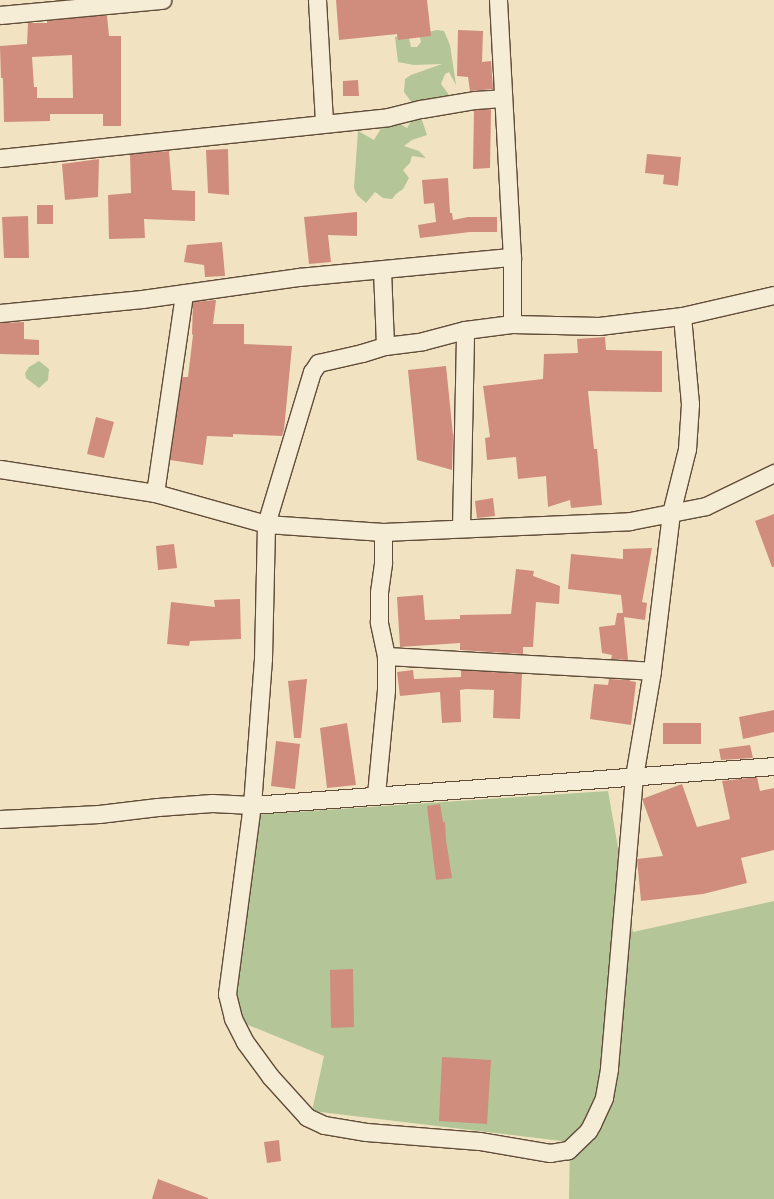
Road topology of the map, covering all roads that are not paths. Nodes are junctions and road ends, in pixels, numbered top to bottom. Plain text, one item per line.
1 (162, 0) edge
2 (317, 0) edge
3 (498, 0) edge
4 (0, 15) edge
5 (502, 98) junction
6 (324, 122) junction
7 (0, 158) edge
8 (512, 257) junction
9 (382, 270) junction
10 (184, 293) junction
11 (774, 295) edge
12 (0, 313) edge
13 (682, 316) junction
14 (512, 324) junction
15 (465, 330) junction
16 (385, 346) junction
17 (0, 469) edge
18 (774, 473) edge
19 (155, 493) junction
20 (671, 513) junction
21 (266, 524) junction
22 (461, 528) junction
23 (383, 532) junction
24 (386, 656) junction
25 (652, 671) junction
26 (774, 766) edge
27 (634, 776) junction
28 (376, 794) junction
29 (252, 805) junction
30 (0, 818) edge

1 - 4 street
2 - 6 street
3 - 5 street
5 - 6 street
5 - 8 street
6 - 7 street
8 - 9 street
8 - 14 street
9 - 10 street
9 - 16 street
10 - 12 street
10 - 19 street
11 - 13 street
13 - 14 street
13 - 20 street
14 - 15 street
15 - 16 street
15 - 22 street
16 - 21 street
17 - 19 street
18 - 20 street
19 - 21 street
20 - 22 street
20 - 25 street
21 - 23 street
21 - 29 street
22 - 23 street
23 - 24 street
24 - 25 street
24 - 28 street
25 - 27 street
26 - 27 street
27 - 28 street
27 - 29 street
28 - 29 street
29 - 30 street

